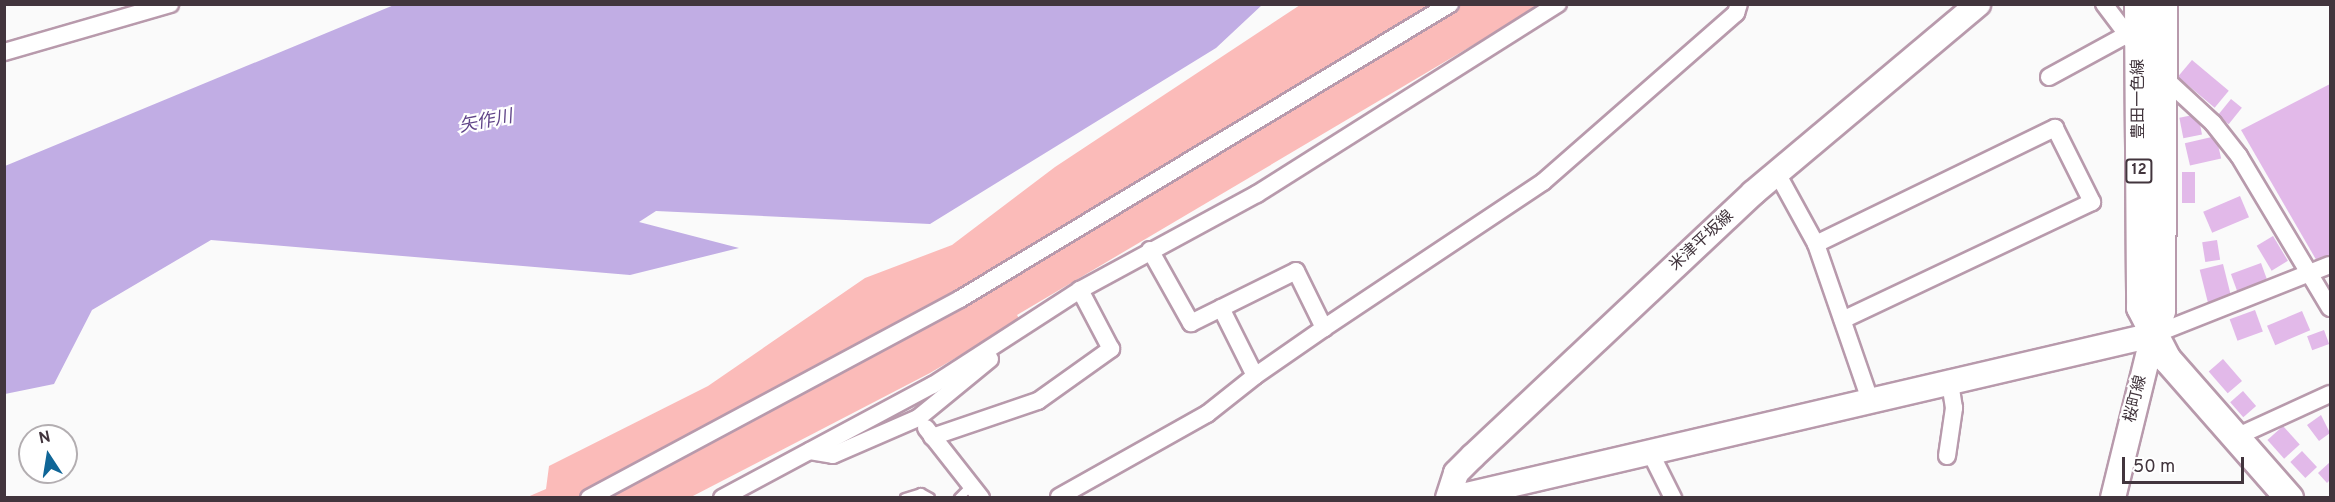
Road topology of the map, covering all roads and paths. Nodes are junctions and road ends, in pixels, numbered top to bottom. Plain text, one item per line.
1 (170, 4) edge
2 (1450, 4) edge
3 (1558, 4) edge
4 (1739, 4) edge
5 (1978, 4) edge
6 (2104, 4) edge
7 (2138, 4) edge
8 (2163, 4) edge
9 (2132, 42) junction
10 (4, 52) edge
11 (2049, 76) dead end
12 (2163, 77) junction
13 (1777, 173) junction
14 (1816, 244) junction
15 (1150, 250) junction
16 (2331, 265) edge
17 (2311, 275) junction
18 (1080, 290) junction
19 (1221, 308) junction
20 (2331, 308) edge
21 (1842, 320) junction
22 (1324, 328) junction
23 (2153, 335) junction
24 (1004, 342) junction
25 (1255, 376) junction
26 (1950, 382) junction
27 (2331, 394) edge
28 (1870, 400) junction
29 (918, 418) junction
30 (932, 436) junction
31 (2236, 437) junction
32 (1649, 450) junction
33 (810, 451) junction
34 (1947, 456) dead end
35 (976, 492) edge
36 (1059, 497) edge
37 (589, 498) edge
38 (722, 498) edge
39 (905, 498) edge
40 (930, 498) edge
41 (959, 498) edge
42 (1448, 498) edge
43 (1454, 498) edge
44 (1673, 498) edge
45 (2113, 498) edge
46 (2289, 498) edge

1 - 10 street
2 - 37 street
3 - 15 street
4 - 22 street
5 - 13 street, 米津平坂線
6 - 9 street
7 - 9 main road, 豊田一色線 / 12
8 - 12 main road, 豊田一色線 / 12
9 - 11 street
9 - 12 street
9 - 23 main road, 豊田一色線 / 12
12 - 17 street
12 - 23 main road, 豊田一色線 / 12
13 - 14 street
13 - 42 street, 米津平坂線
14 - 21 street
14 - 21 street
15 - 18 street
15 - 19 street
16 - 17 street
17 - 20 street
17 - 23 street
18 - 24 street
18 - 30 street
19 - 22 street
19 - 25 street
21 - 28 street
22 - 25 street
23 - 26 street
23 - 31 main road, 豊田一色線 / 12
23 - 45 street, 桜町線
24 - 29 street
24 - 33 street
25 - 36 street
26 - 28 street
26 - 34 street
27 - 31 street
28 - 32 street
29 - 30 street
29 - 33 street
30 - 35 street
31 - 46 main road, 豊田一色線 / 12
32 - 43 street
32 - 44 street
33 - 38 street
35 - 41 lane
39 - 40 lane

